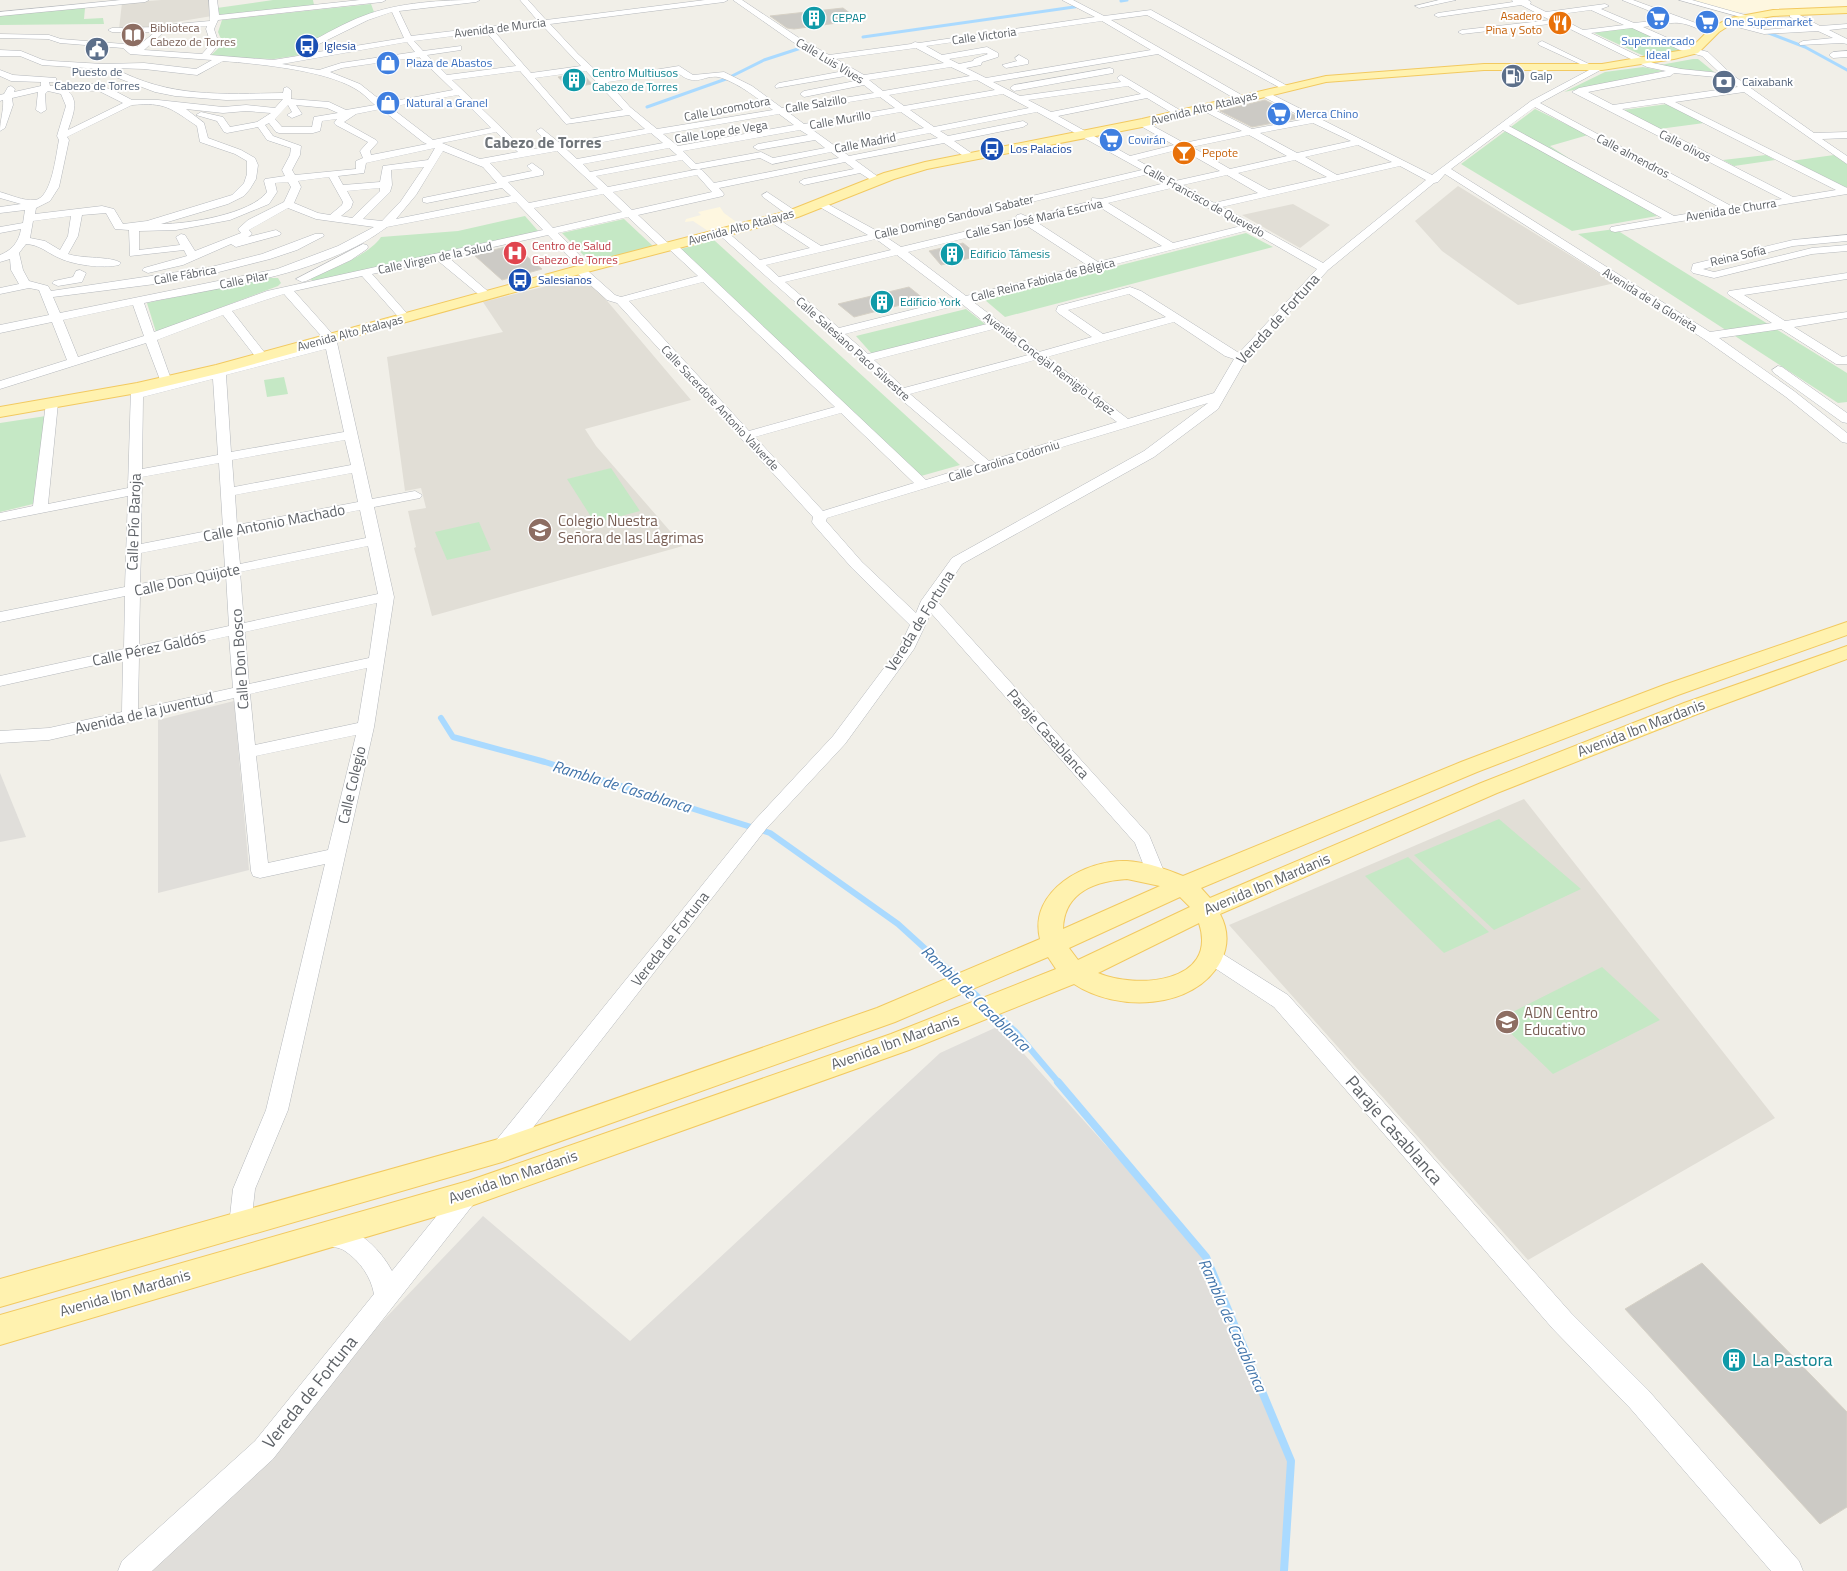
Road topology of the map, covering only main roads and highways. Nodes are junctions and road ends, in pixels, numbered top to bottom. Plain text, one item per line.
1 (1847, 11) edge
2 (1830, 12) junction
3 (1752, 17) junction
4 (0, 412) edge
5 (1847, 628) edge
6 (1847, 652) edge
7 (1183, 886) junction
8 (1206, 909) junction
9 (1054, 944) junction
10 (1076, 972) junction
11 (0, 1293) edge
12 (0, 1330) edge

1 - 2 main road
2 - 3 main road
2 - 3 main road
3 - 4 main road, Avenida Alto Atalayas
5 - 7 main road, Avenida Ibn Mardanis
6 - 8 main road, Avenida Ibn Mardanis
7 - 8 main road
7 - 9 main road, Avenida Ibn Mardanis
7 - 9 main road
8 - 10 main road, Avenida Ibn Mardanis
8 - 10 main road
9 - 10 main road
9 - 11 main road, Avenida Ibn Mardanis
10 - 12 main road, Avenida Ibn Mardanis

